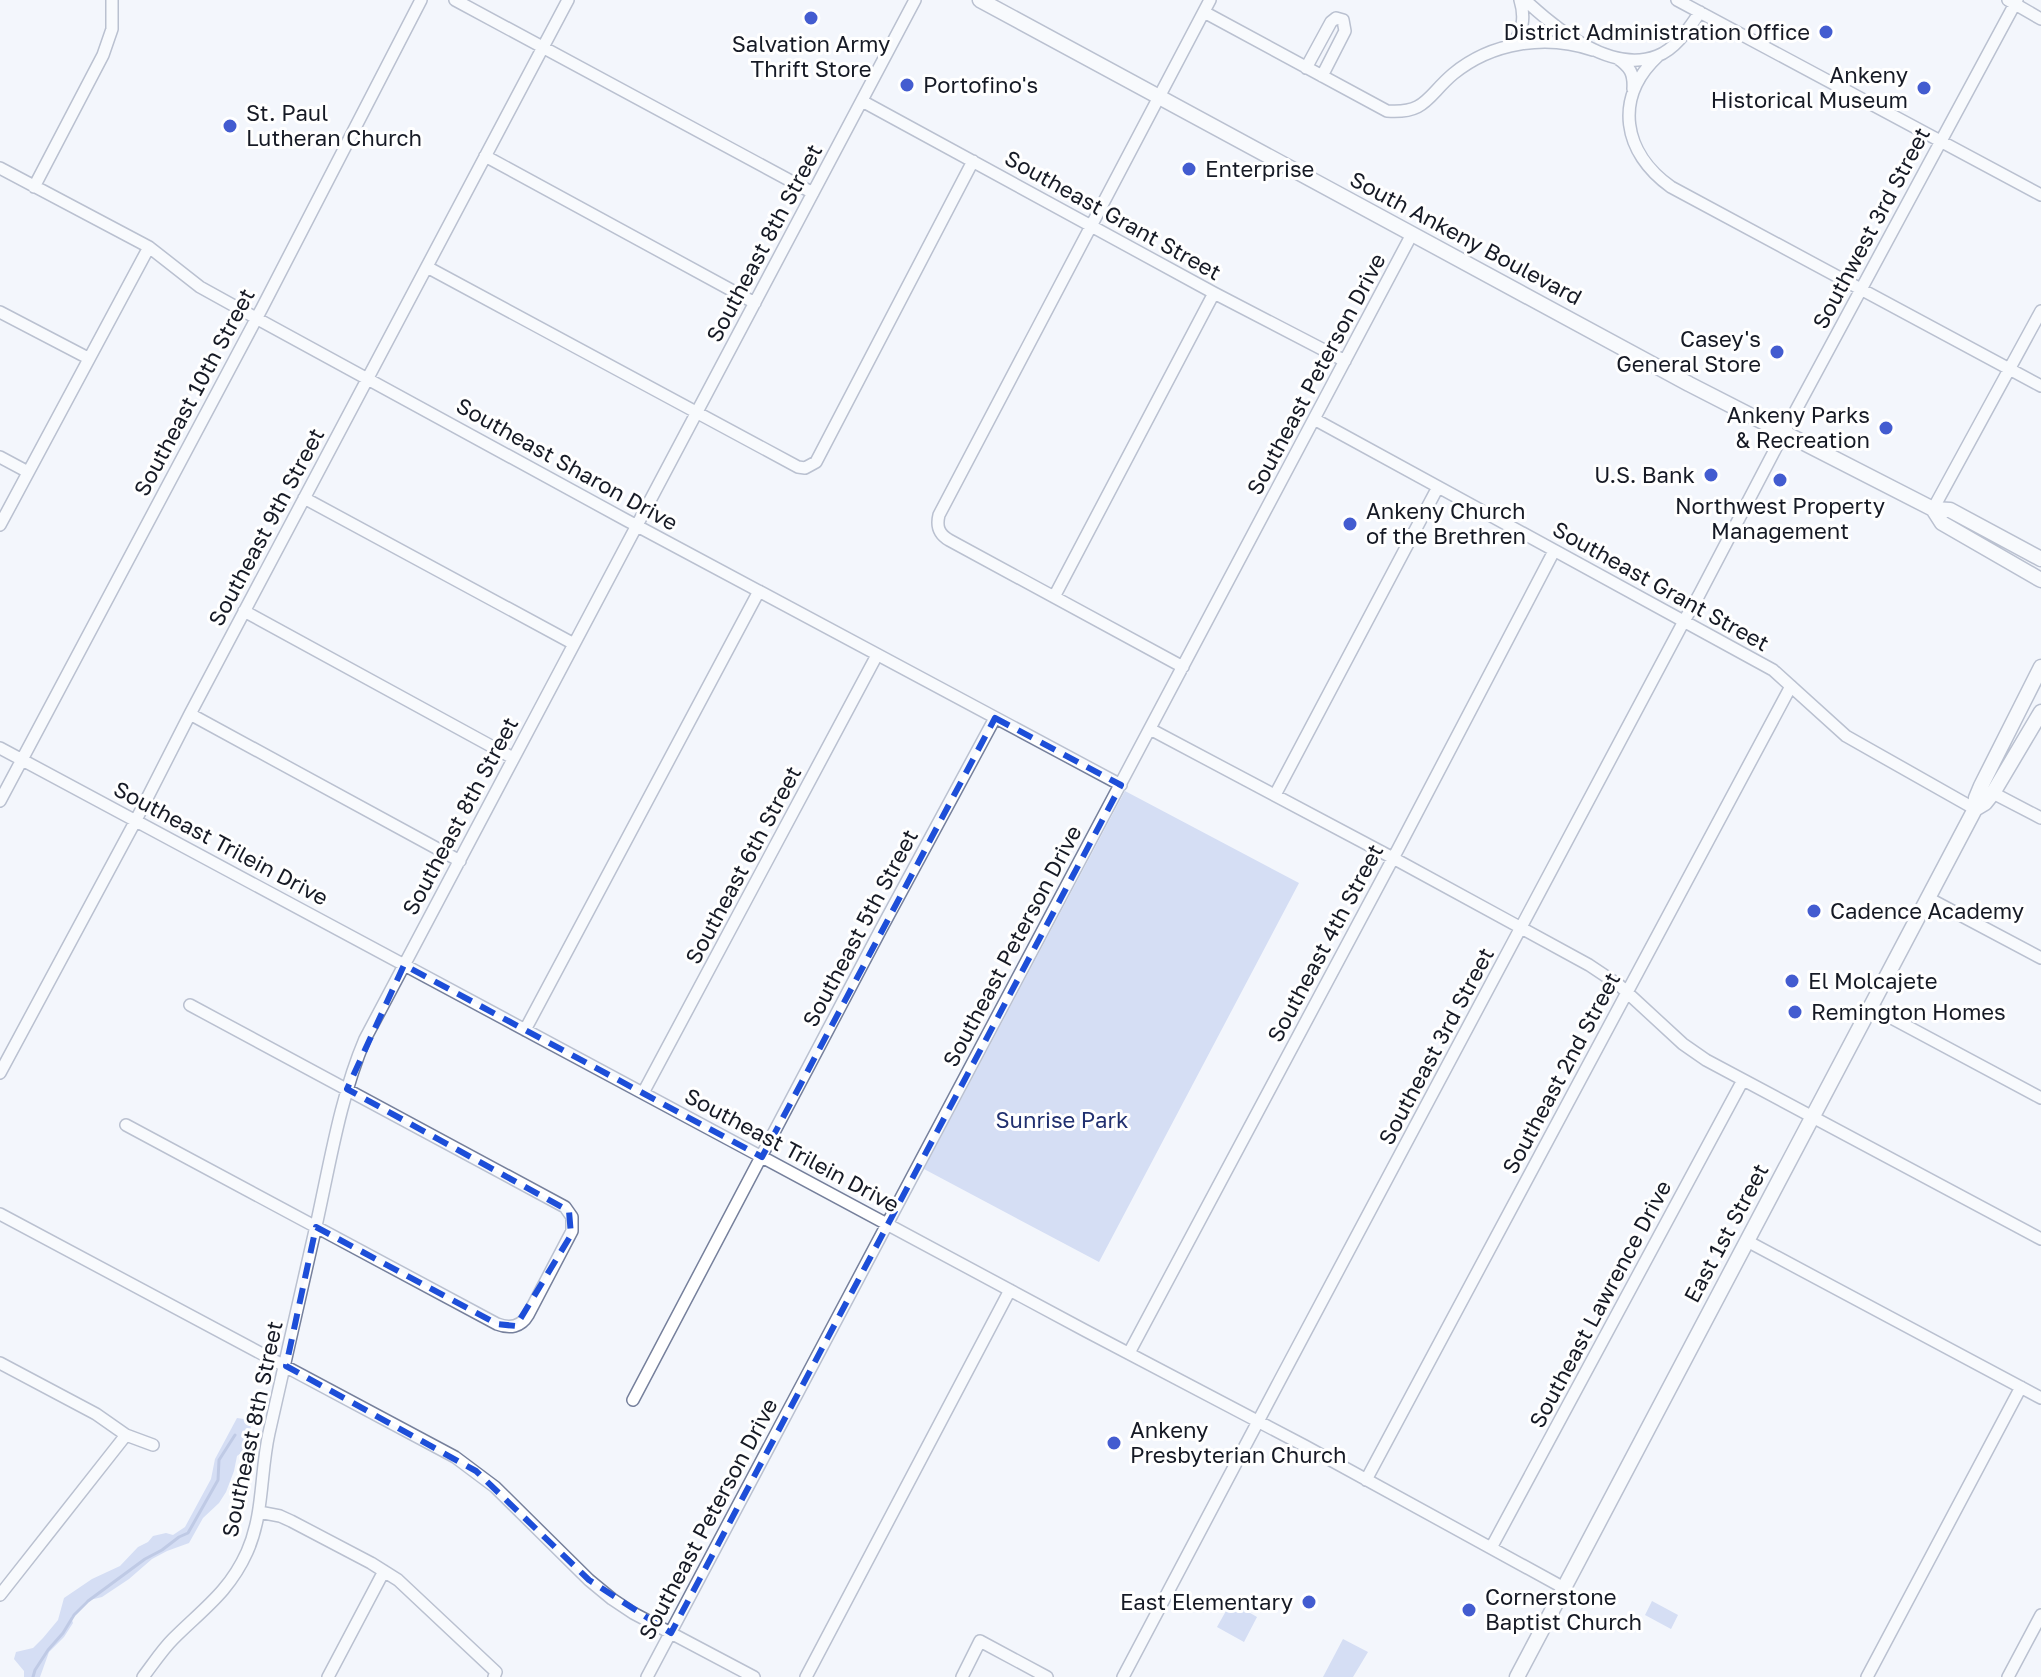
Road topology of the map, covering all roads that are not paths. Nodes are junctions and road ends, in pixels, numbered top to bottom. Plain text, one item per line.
1 (112, 0) edge
2 (421, 0) edge
3 (455, 0) edge
4 (568, 0) edge
5 (915, 0) edge
6 (980, 0) edge
7 (1210, 0) edge
8 (1523, 0) edge
9 (1677, 0) edge
10 (2013, 1) edge
11 (1204, 12) junction
12 (1700, 12) junction
13 (2041, 19) edge
14 (542, 46) junction
15 (1505, 47) junction
16 (1593, 50) junction
17 (1658, 56) junction
18 (1616, 58) junction
19 (1306, 68) junction
20 (1322, 76) junction
21 (1633, 91) junction
22 (1159, 97) junction
23 (862, 101) junction
24 (1941, 140) junction
25 (485, 156) junction
26 (973, 161) junction
27 (0, 168) edge
28 (34, 187) junction
29 (813, 193) junction
30 (2041, 195) edge
31 (1090, 226) junction
32 (1412, 234) junction
33 (149, 247) junction
34 (427, 267) junction
35 (1861, 288) junction
36 (1214, 293) junction
37 (755, 303) junction
38 (2041, 311) edge
39 (0, 312) edge
40 (256, 318) junction
41 (88, 358) junction
42 (1345, 361) junction
43 (2009, 369) junction
44 (367, 378) junction
45 (2041, 386) edge
46 (697, 412) junction
47 (1314, 419) junction
48 (1783, 434) junction
49 (0, 457) edge
50 (28, 472) junction
51 (1438, 487) junction
52 (304, 498) junction
53 (1933, 509) junction
54 (0, 525) edge
55 (637, 526) junction
56 (1554, 551) junction
57 (2041, 559) edge
58 (2041, 580) edge
59 (759, 591) junction
60 (1054, 597) junction
61 (244, 611) junction
62 (1684, 621) junction
63 (574, 644) junction
64 (877, 655) junction
65 (1183, 667) junction
66 (2041, 667) edge
67 (1791, 686) junction
68 (2041, 712) edge
69 (190, 714) junction
70 (995, 718) junction
71 (1150, 729) junction
72 (0, 748) edge
73 (513, 758) junction
74 (22, 760) junction
75 (1121, 785) junction
76 (1993, 793) junction
77 (1275, 795) junction
78 (0, 801) edge
79 (1975, 809) junction
80 (2041, 818) edge
81 (136, 820) junction
82 (1393, 858) junction
83 (460, 861) junction
84 (1928, 898) junction
85 (1521, 929) junction
86 (2041, 958) edge
87 (404, 965) junction
88 (1628, 993) junction
89 (190, 1005) dead end
90 (1871, 1007) junction
91 (525, 1030) junction
92 (0, 1073) edge
93 (1743, 1080) junction
94 (347, 1089) junction
95 (643, 1093) junction
96 (2041, 1098) edge
97 (1813, 1116) junction
98 (126, 1125) dead end
99 (762, 1157) junction
100 (0, 1214) edge
101 (887, 1224) junction
102 (316, 1227) junction
103 (2041, 1239) edge
104 (1747, 1241) junction
105 (1010, 1290) junction
106 (1129, 1353) junction
107 (0, 1363) edge
108 (286, 1366) junction
109 (2021, 1387) junction
110 (2041, 1398) edge
111 (633, 1400) dead end
112 (1257, 1421) junction
113 (126, 1435) junction
114 (153, 1445) dead end
115 (1366, 1480) junction
116 (259, 1512) junction
117 (1491, 1548) junction
118 (384, 1571) junction
119 (1564, 1588) junction
120 (0, 1595) edge
121 (2041, 1615) edge
122 (671, 1633) junction
123 (495, 1675) edge
124 (143, 1677) edge
125 (328, 1677) edge
126 (647, 1677) edge
127 (754, 1677) edge
128 (806, 1677) edge
129 (962, 1677) edge
130 (1047, 1677) edge
131 (1123, 1677) edge
132 (1517, 1677) edge
133 (1867, 1677) edge
134 (2008, 1677) edge

1 - 28 street
2 - 40 street, Southeast 10th Street
3 - 14 street
4 - 14 street, Southeast 9th Street
5 - 23 street, Southeast 8th Street
6 - 22 main road, South Ankeny Boulevard
7 - 11 street
8 - 15 street
8 - 16 street
9 - 12 street
10 - 13 street
10 - 24 street, Southwest 3rd Street
11 - 19 street
11 - 22 street
12 - 17 street
12 - 24 street
14 - 25 street, Southeast 9th Street
14 - 29 street
15 - 16 street
15 - 20 street
16 - 18 street
17 - 18 street
17 - 21 street
18 - 21 street
19 - 20 street
19 - 20 street
21 - 35 street
22 - 31 street
22 - 32 main road, South Ankeny Boulevard
23 - 26 street, Southeast Grant Street
23 - 29 street, Southeast 8th Street
24 - 30 street
24 - 35 street, Southwest 3rd Street
25 - 34 street, Southeast 9th Street
25 - 37 street
26 - 31 street, Southeast Grant Street
26 - 46 street
27 - 28 street, Southeast Sharon Drive
28 - 33 street, Southeast Sharon Drive
29 - 37 street, Southeast 8th Street
31 - 36 street, Southeast Grant Street
31 - 60 street
32 - 42 street, Southeast Peterson Drive
32 - 48 main road, South Ankeny Boulevard
33 - 40 street, Southeast Sharon Drive
33 - 41 street
34 - 44 street, Southeast 9th Street
34 - 46 street
35 - 43 street
35 - 48 street, Southwest 3rd Street
36 - 42 street, Southeast Grant Street
36 - 60 street
37 - 46 street, Southeast 8th Street
38 - 43 street
39 - 41 street
40 - 44 street, Southeast Sharon Drive
40 - 74 street, Southeast 10th Street
41 - 50 street
42 - 47 street, Southeast Peterson Drive
43 - 45 street
43 - 53 street
44 - 52 street, Southeast 9th Street
44 - 55 street, Southeast Sharon Drive
46 - 55 street, Southeast 8th Street
47 - 51 street, Southeast Grant Street
47 - 65 street, Southeast Peterson Drive
48 - 53 main road, South Ankeny Boulevard
48 - 62 street, Southeast 3rd Street
49 - 50 street
50 - 54 street
51 - 56 street, Southeast Grant Street
51 - 77 street
52 - 61 street, Southeast 9th Street
52 - 63 street
53 - 57 main road, South Ankeny Boulevard
53 - 58 main road, South Ankeny Boulevard
55 - 59 street, Southeast Sharon Drive
55 - 63 street, Southeast 8th Street
56 - 62 street, Southeast Grant Street
56 - 82 street, Southeast 4th Street
59 - 64 street, Southeast Sharon Drive
59 - 91 street
60 - 65 street
61 - 69 street, Southeast 9th Street
61 - 73 street
62 - 67 street, Southeast Grant Street
62 - 85 street, Southeast 3rd Street
63 - 73 street, Southeast 8th Street
64 - 70 street, Southeast Sharon Drive
64 - 95 street, Southeast 6th Street
65 - 71 street, Southeast Peterson Drive
66 - 79 main road, East 1st Street
67 - 79 street, Southeast Grant Street
67 - 88 street, Southeast 2nd Street
68 - 76 main road, East 1st Street
69 - 81 street, Southeast 9th Street
69 - 83 street
70 - 75 street, Southeast Sharon Drive
70 - 99 street, Southeast 5th Street
71 - 75 street, Southeast Peterson Drive
71 - 77 street
72 - 74 street, Southeast Trilein Drive
73 - 83 street, Southeast 8th Street
74 - 78 street, Southeast 10th Street
74 - 81 street, Southeast Trilein Drive
75 - 101 street, Southeast Peterson Drive
76 - 79 main road, East 1st Street
76 - 80 street
77 - 82 street
79 - 84 main road, East 1st Street
81 - 87 street, Southeast Trilein Drive
81 - 92 street, Southeast 9th Street
82 - 85 street
82 - 106 street, Southeast 4th Street
83 - 87 street, Southeast 8th Street
84 - 86 street
84 - 90 main road, East 1st Street
85 - 88 street
85 - 112 street, Southeast 3rd Street
87 - 91 street, Southeast Trilein Drive
87 - 94 street, Southeast 8th Street
88 - 93 street
88 - 115 street, Southeast 2nd Street
89 - 94 street
90 - 96 street
90 - 97 main road, East 1st Street
91 - 95 street, Southeast Trilein Drive
93 - 97 street
93 - 117 street, Southeast Lawrence Drive
94 - 102 street, Southeast 8th Street
94 - 102 street
95 - 99 street, Southeast Trilein Drive
97 - 103 street
97 - 104 main road, East 1st Street
98 - 102 street
99 - 101 street, Southeast Trilein Drive
99 - 111 street, Southeast 5th Street
100 - 108 street
101 - 105 street, Southeast Trilein Drive
101 - 122 street, Southeast Peterson Drive
102 - 108 street, Southeast 8th Street
104 - 109 street
104 - 119 main road, East 1st Street
105 - 106 street, Southeast Trilein Drive
105 - 128 street
106 - 112 street, Southeast Trilein Drive
107 - 113 street
108 - 116 street, Southeast 8th Street
108 - 122 street
109 - 110 street
109 - 133 street
112 - 115 street, Southeast Trilein Drive
112 - 131 street, Southeast 3rd Street
113 - 114 street
113 - 120 street
115 - 117 street, Southeast Trilein Drive
116 - 118 street
116 - 124 street, Southeast 8th Street
117 - 119 street, Southeast Trilein Drive
118 - 123 street
118 - 125 street
119 - 132 main road, East 1st Street
121 - 134 street
122 - 126 street, Southeast Peterson Drive
122 - 127 street
129 - 130 street

